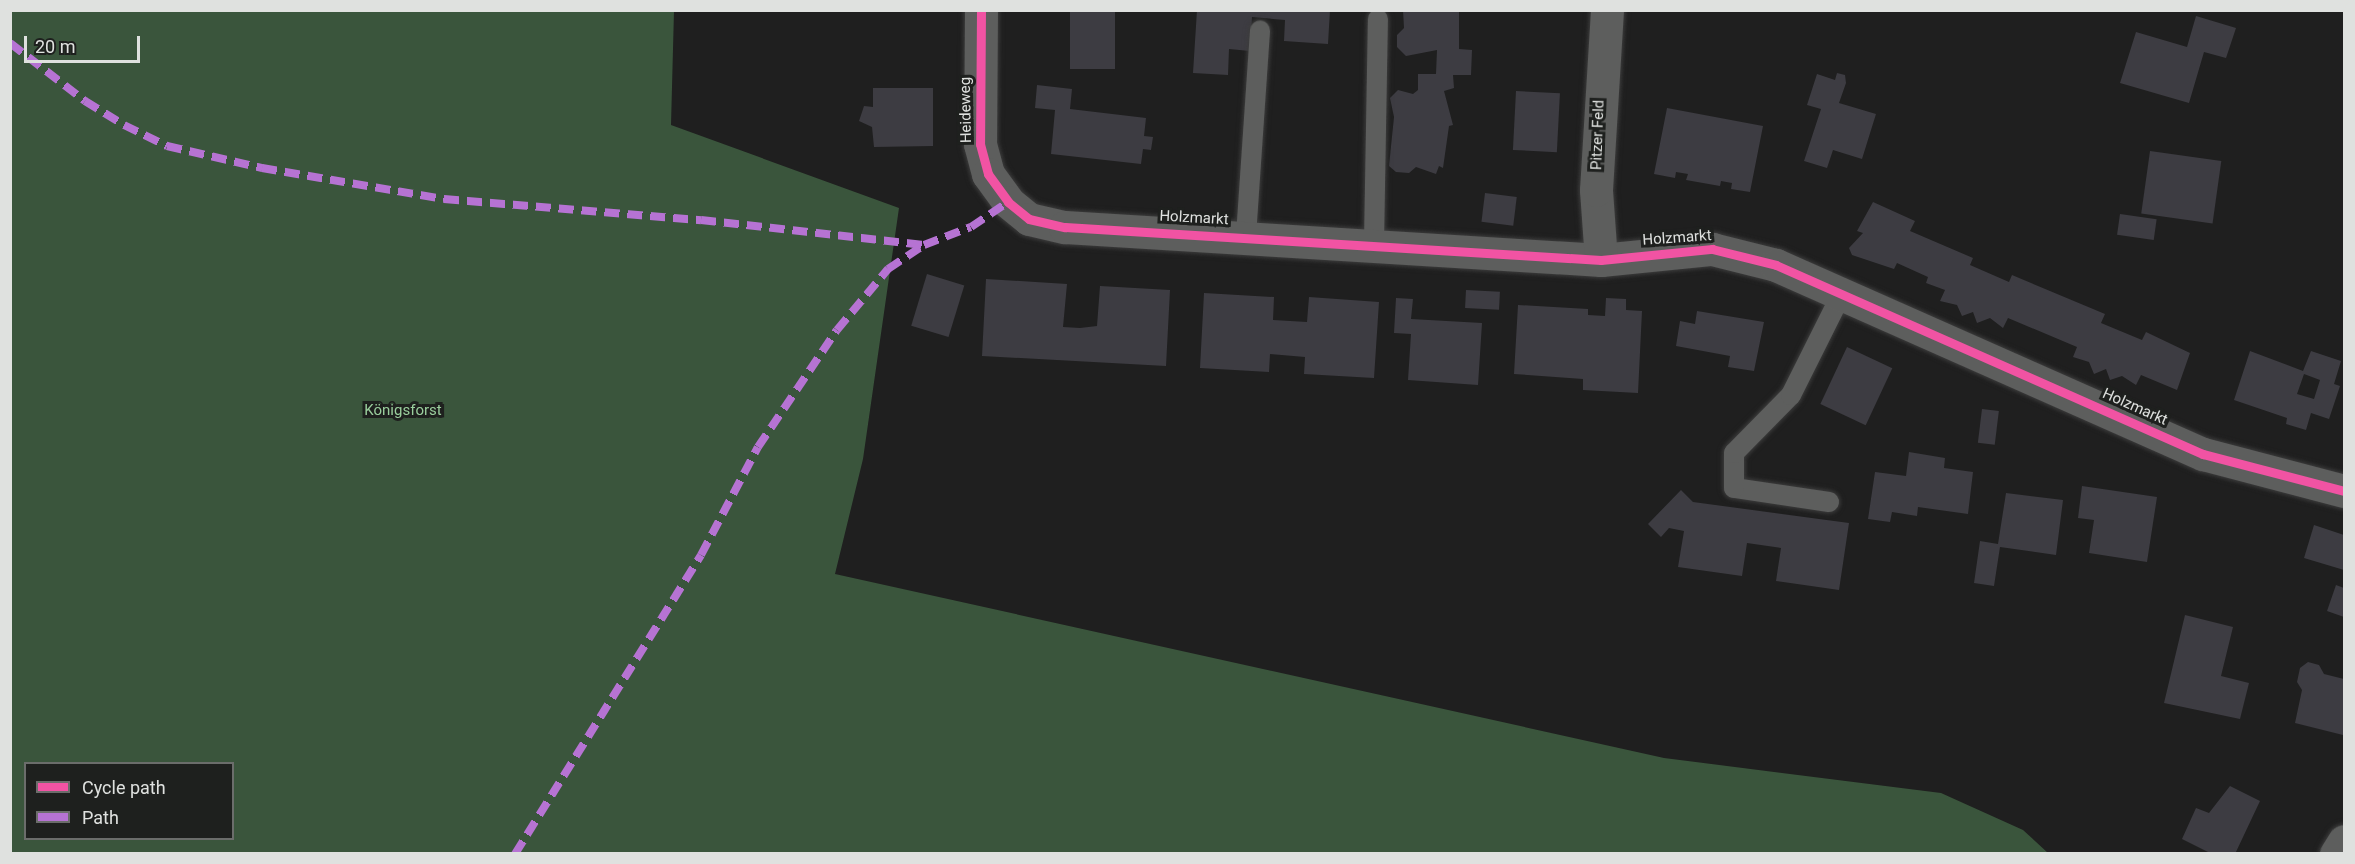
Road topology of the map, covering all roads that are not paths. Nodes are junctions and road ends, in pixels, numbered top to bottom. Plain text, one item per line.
1 (981, 10) edge
2 (1607, 10) edge
3 (1378, 19) dead end
4 (1260, 30) dead end
5 (1008, 202) joint
6 (1246, 236) junction
7 (1374, 243) junction
8 (1601, 260) junction
9 (1842, 293) junction
10 (2344, 491) edge
11 (1828, 502) dead end
12 (2344, 841) edge
13 (2336, 854) edge

1 - 5 street, Heideweg
2 - 8 street, Pitzer Feld
3 - 7 lane
4 - 6 lane
5 - 6 street, Holzmarkt
6 - 7 street, Holzmarkt
7 - 8 street, Holzmarkt
8 - 9 street, Holzmarkt
9 - 10 street, Holzmarkt
9 - 11 lane
12 - 13 street

